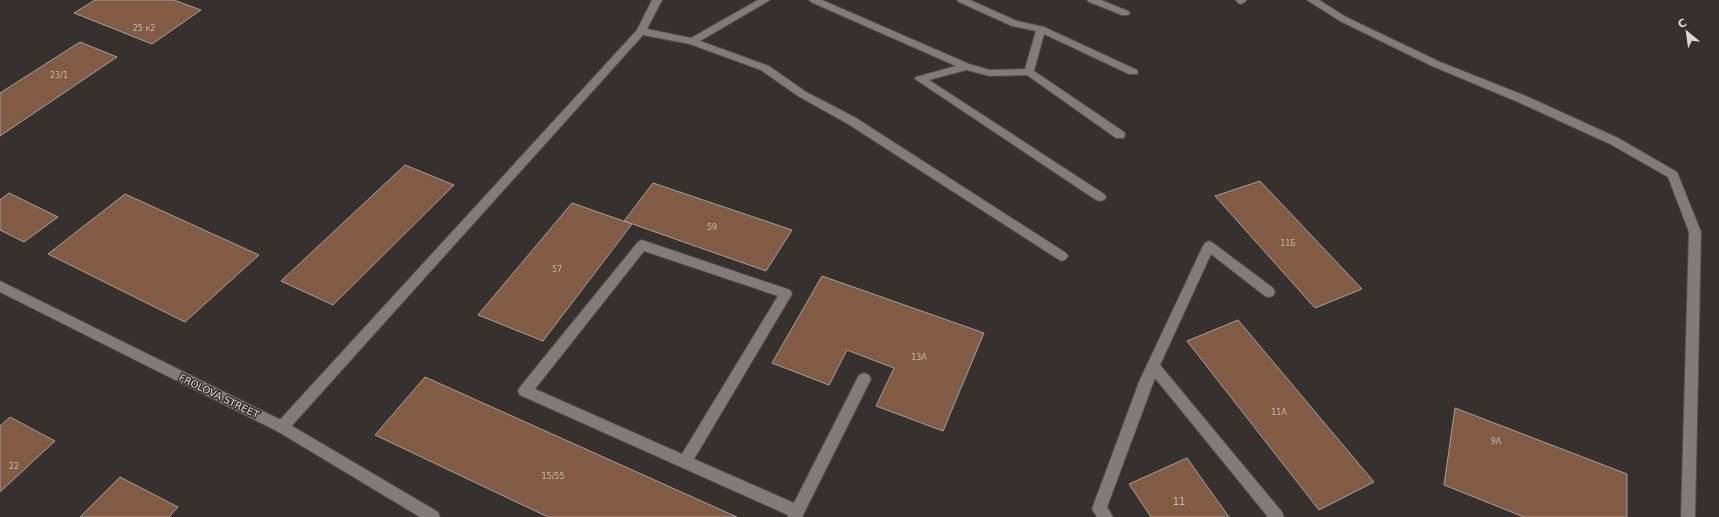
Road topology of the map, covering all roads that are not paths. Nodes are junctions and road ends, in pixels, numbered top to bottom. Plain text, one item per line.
1 (657, 0) edge
2 (765, 0) edge
3 (814, 0) edge
4 (962, 0) edge
5 (1092, 0) edge
6 (1312, 0) edge
7 (1125, 13) dead end
8 (1042, 29) junction
9 (641, 31) junction
10 (692, 41) junction
11 (966, 68) junction
12 (1029, 72) junction
13 (1133, 72) dead end
14 (1120, 134) dead end
15 (1100, 197) dead end
16 (1062, 256) dead end
17 (0, 286) edge
18 (1269, 292) dead end
19 (1153, 366) junction
20 (864, 379) dead end
21 (282, 427) junction
22 (685, 462) junction
23 (796, 515) edge
24 (433, 517) edge
25 (1106, 517) edge
26 (1277, 517) edge
27 (1688, 517) edge

1 - 9 street
2 - 10 street
3 - 11 street
4 - 8 street
5 - 7 street
6 - 27 street
8 - 12 street
8 - 13 street
9 - 10 street
9 - 21 street
10 - 16 street
11 - 12 street
11 - 15 street
12 - 14 street
17 - 21 street, FROLOVA STREET
18 - 19 street
19 - 25 street
19 - 26 street
20 - 23 street
21 - 24 street, FROLOVA STREET
22 - 22 street
22 - 23 street

